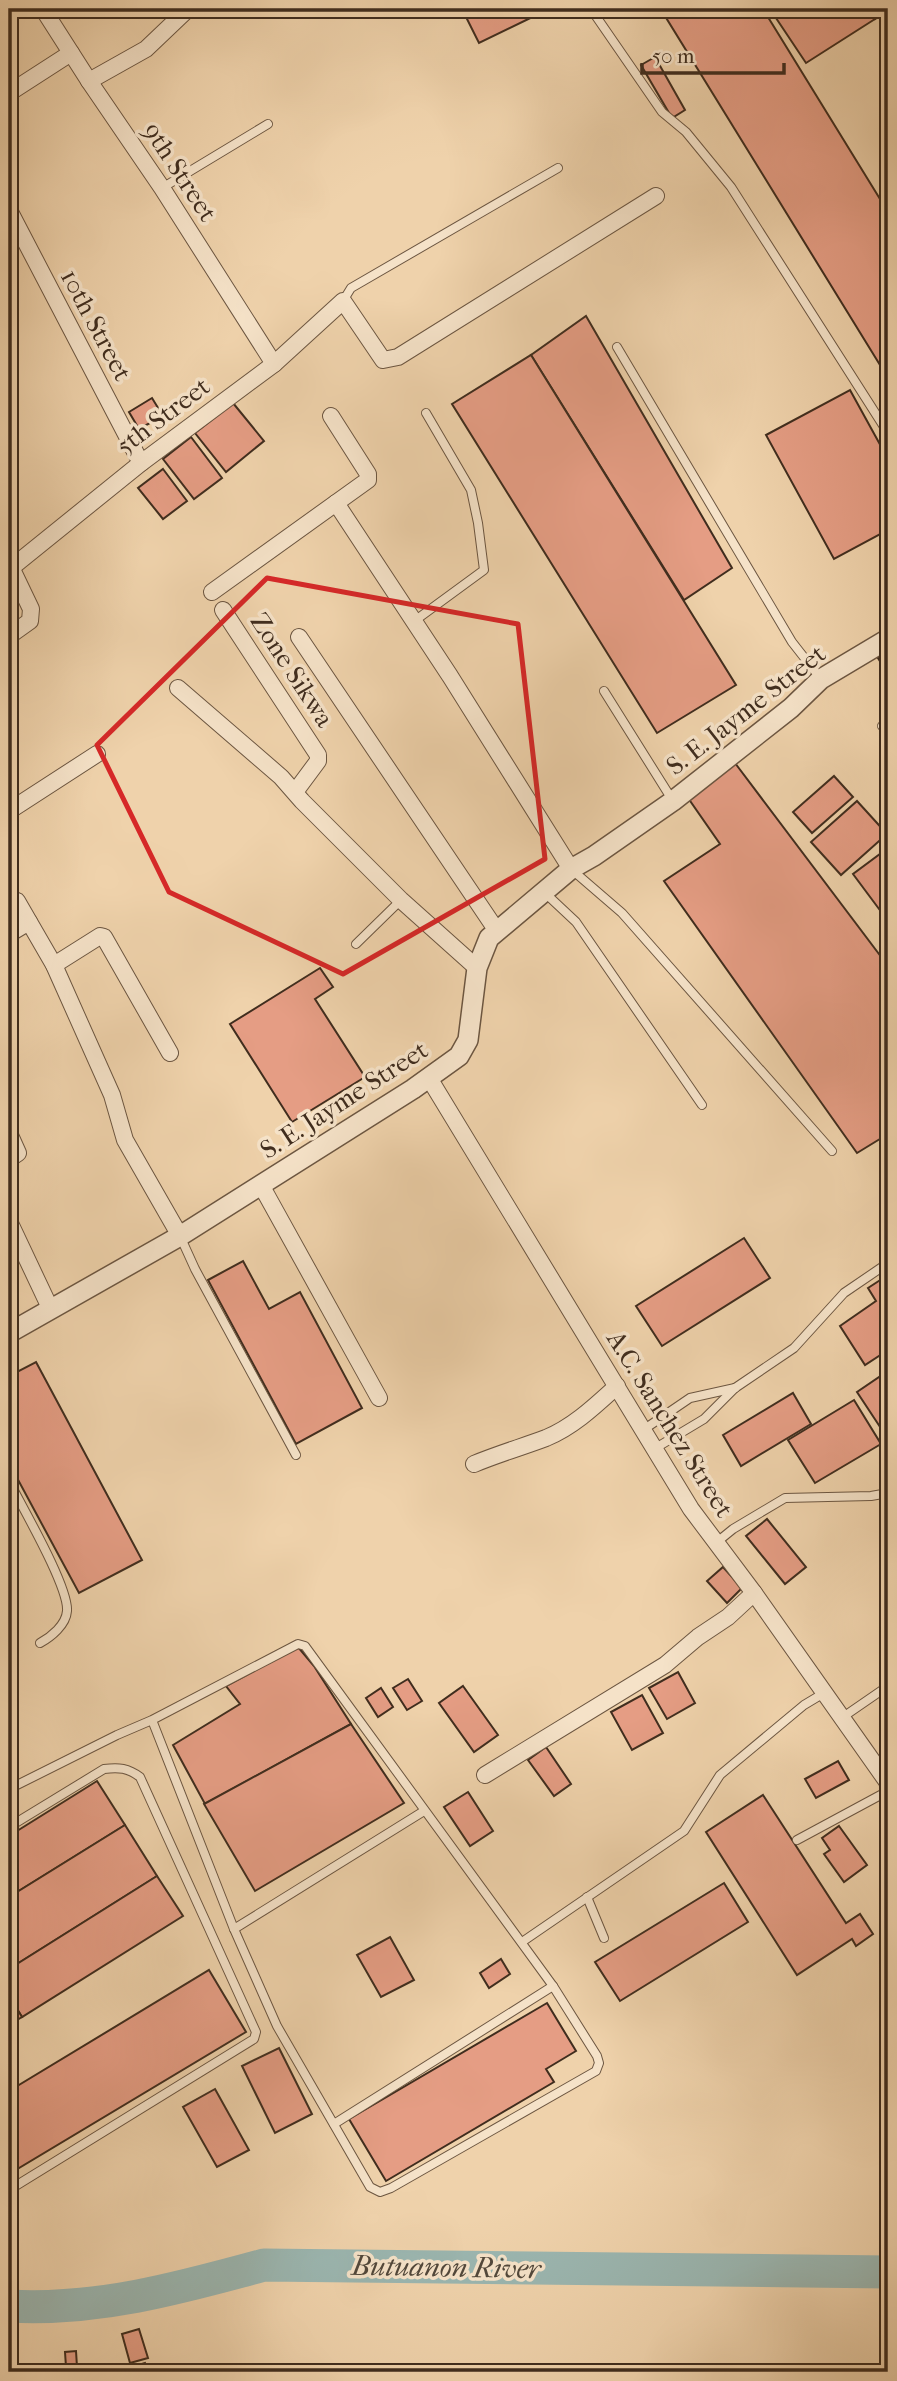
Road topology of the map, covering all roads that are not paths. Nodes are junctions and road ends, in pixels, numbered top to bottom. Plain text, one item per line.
1 (43, 9) edge
2 (188, 9) edge
3 (591, 9) edge
4 (71, 53) junction
5 (89, 81) junction
6 (9, 93) edge
7 (268, 124) dead end
8 (558, 168) dead end
9 (162, 188) junction
10 (656, 196) dead end
11 (9, 211) edge
12 (343, 301) junction
13 (617, 347) dead end
14 (274, 364) junction
15 (426, 413) dead end
16 (331, 416) dead end
17 (888, 433) edge
18 (141, 463) junction
19 (336, 503) junction
20 (10, 566) edge
21 (212, 592) dead end
22 (222, 610) dead end
23 (413, 622) junction
24 (9, 636) edge
25 (299, 637) dead end
26 (888, 639) edge
27 (821, 679) junction
28 (178, 688) dead end
29 (604, 691) dead end
30 (97, 754) dead end
31 (295, 792) junction
32 (673, 801) junction
33 (9, 811) edge
34 (571, 869) junction
35 (544, 892) junction
36 (401, 900) junction
37 (17, 901) dead end
38 (29, 922) junction
39 (497, 932) junction
40 (9, 934) edge
41 (356, 944) dead end
42 (54, 965) junction
43 (477, 968) junction
44 (170, 1054) dead end
45 (429, 1078) junction
46 (702, 1105) dead end
47 (9, 1133) edge
48 (832, 1151) dead end
49 (9, 1159) edge
50 (261, 1185) junction
51 (9, 1221) edge
52 (180, 1236) junction
53 (888, 1263) edge
54 (51, 1310) junction
55 (9, 1333) edge
56 (617, 1386) junction
57 (735, 1388) junction
58 (379, 1398) dead end
59 (643, 1430) junction
60 (654, 1449) junction
61 (296, 1455) dead end
62 (474, 1464) dead end
63 (9, 1480) edge
64 (888, 1493) edge
65 (717, 1542) junction
66 (754, 1593) junction
67 (40, 1643) dead end
68 (888, 1686) edge
69 (825, 1693) junction
70 (843, 1717) junction
71 (152, 1720) junction
72 (485, 1775) dead end
73 (888, 1783) edge
74 (9, 1789) edge
75 (888, 1791) edge
76 (424, 1811) junction
77 (9, 1827) edge
78 (797, 1840) dead end
79 (587, 1897) junction
80 (234, 1929) junction
81 (604, 1938) dead end
82 (522, 1942) junction
83 (553, 1986) junction
84 (334, 2124) junction
85 (9, 2190) edge

1 - 4 street, 9th Street
2 - 5 street
3 - 17 lane
4 - 5 street, 9th Street
4 - 6 street
5 - 9 street, 9th Street
7 - 9 lane
8 - 12 lane
9 - 14 street, 9th Street
10 - 12 street
11 - 18 street, 10th Street
12 - 14 street, 5th Street
13 - 27 lane
14 - 18 street, 5th Street
15 - 23 lane
16 - 19 street
18 - 20 street, 5th Street
19 - 21 street
19 - 23 street
20 - 24 street
22 - 31 street, Zone Sikwa
23 - 34 street
25 - 39 street
26 - 27 street, S. E. Jayme Street
27 - 32 street, S. E. Jayme Street
28 - 31 street
29 - 32 lane
30 - 33 street
31 - 36 street
32 - 34 street, S. E. Jayme Street
34 - 35 street, S. E. Jayme Street
34 - 48 lane
35 - 39 street, S. E. Jayme Street
35 - 46 lane
36 - 41 lane
36 - 43 street
37 - 38 street
38 - 40 street
38 - 42 street
39 - 43 street, S. E. Jayme Street
42 - 44 street
42 - 52 street
43 - 45 street, S. E. Jayme Street
45 - 50 street, S. E. Jayme Street
45 - 56 street, A.C. Sanchez Street
47 - 49 street
50 - 52 street, S. E. Jayme Street
50 - 58 street
51 - 54 street
52 - 54 street, S. E. Jayme Street
52 - 61 lane
53 - 57 lane
54 - 55 street, S. E. Jayme Street
56 - 59 street, A.C. Sanchez Street
56 - 62 street
57 - 59 lane
57 - 60 lane
59 - 60 street, A.C. Sanchez Street
60 - 65 street, A.C. Sanchez Street
63 - 67 lane
64 - 65 lane
65 - 66 street, A.C. Sanchez Street
66 - 69 street, A.C. Sanchez Street
66 - 72 street
68 - 70 lane
69 - 70 street, A.C. Sanchez Street
69 - 79 lane
70 - 73 street, A.C. Sanchez Street
71 - 74 lane
71 - 76 lane
71 - 80 lane
75 - 78 lane
76 - 80 lane
76 - 82 lane
77 - 85 lane
79 - 81 lane
79 - 82 lane
80 - 84 lane
82 - 83 lane
83 - 84 lane
83 - 84 lane

